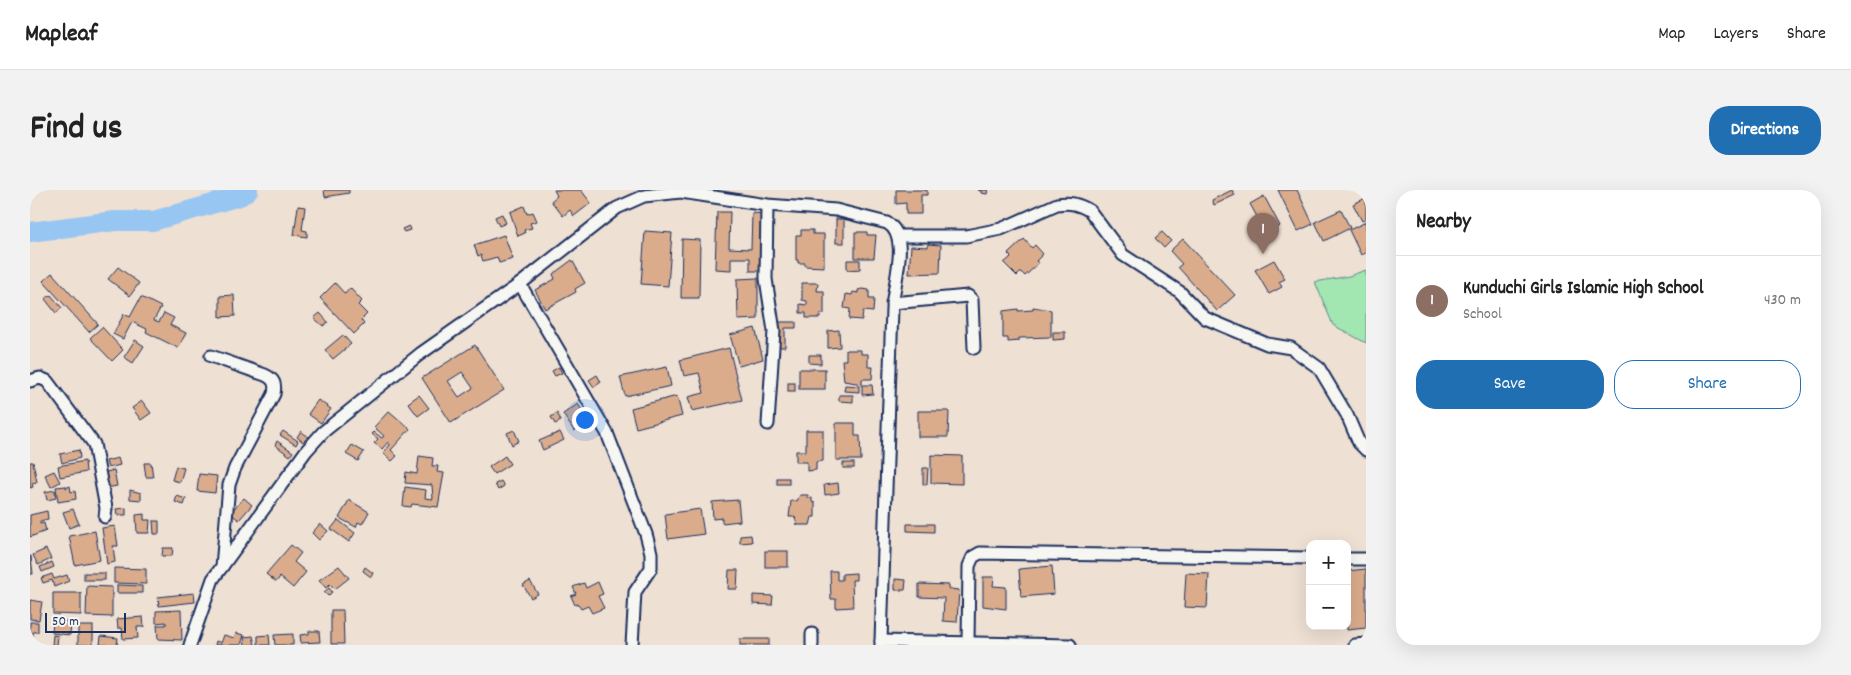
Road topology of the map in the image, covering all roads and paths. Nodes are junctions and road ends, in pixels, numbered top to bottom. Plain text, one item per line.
1 (766, 205) junction
2 (899, 236) junction
3 (520, 284) junction
4 (892, 303) junction
5 (974, 348) dead end
6 (211, 356) dead end
7 (30, 381) edge
8 (768, 424) dead end
9 (1366, 450) edge
10 (105, 517) dead end
11 (1306, 558) edge
12 (1351, 559) edge
13 (1366, 559) edge
14 (222, 567) junction
15 (881, 643) edge
16 (968, 643) junction
17 (1366, 644) edge
18 (190, 645) edge
19 (632, 645) edge
20 (1070, 645) edge
21 (1355, 645) edge

1 - 2 street
1 - 3 street
1 - 8 street
2 - 4 street
2 - 9 street
3 - 14 street
3 - 19 street
4 - 5 street
4 - 15 street
6 - 14 street
7 - 10 street
11 - 16 street
12 - 13 street
14 - 18 street
15 - 16 street
16 - 20 street
17 - 21 street

